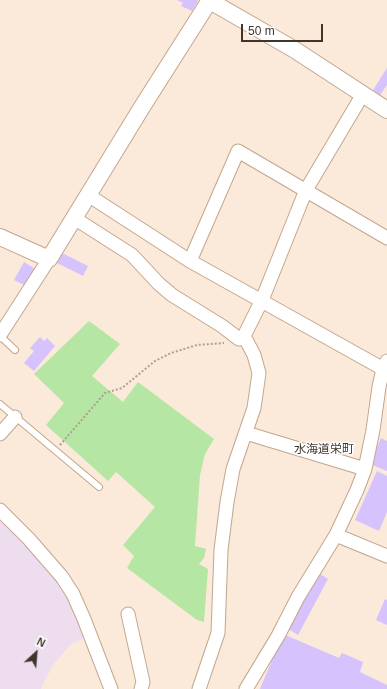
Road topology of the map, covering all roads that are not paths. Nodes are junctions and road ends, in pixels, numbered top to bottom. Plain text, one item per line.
1 (210, 0) edge
2 (363, 94) junction
3 (385, 105) edge
4 (306, 190) junction
5 (88, 195) junction
6 (74, 218) junction
7 (0, 237) edge
8 (387, 238) edge
9 (49, 259) junction
10 (190, 260) junction
11 (262, 300) junction
12 (0, 336) edge
13 (239, 339) junction
14 (15, 350) dead end
15 (386, 367) edge
16 (0, 404) edge
17 (15, 417) junction
18 (246, 433) junction
19 (0, 434) edge
20 (365, 470) junction
21 (99, 487) dead end
22 (0, 510) edge
23 (336, 535) junction
24 (387, 556) edge
25 (128, 614) dead end
26 (111, 689) edge
27 (141, 689) edge
28 (199, 689) edge
29 (246, 689) edge

1 - 2 street
1 - 5 street
2 - 3 street
2 - 4 street
4 - 8 street
4 - 10 street
4 - 11 street
5 - 6 street
5 - 10 street
6 - 9 street
6 - 13 street
7 - 9 street
9 - 12 street
10 - 11 street
11 - 13 street
11 - 15 street
12 - 14 lane
13 - 18 street
15 - 20 street
16 - 17 lane
17 - 19 street
17 - 21 lane
18 - 20 street
18 - 28 street
20 - 23 street
22 - 26 street
23 - 24 street
23 - 29 street
25 - 27 street

